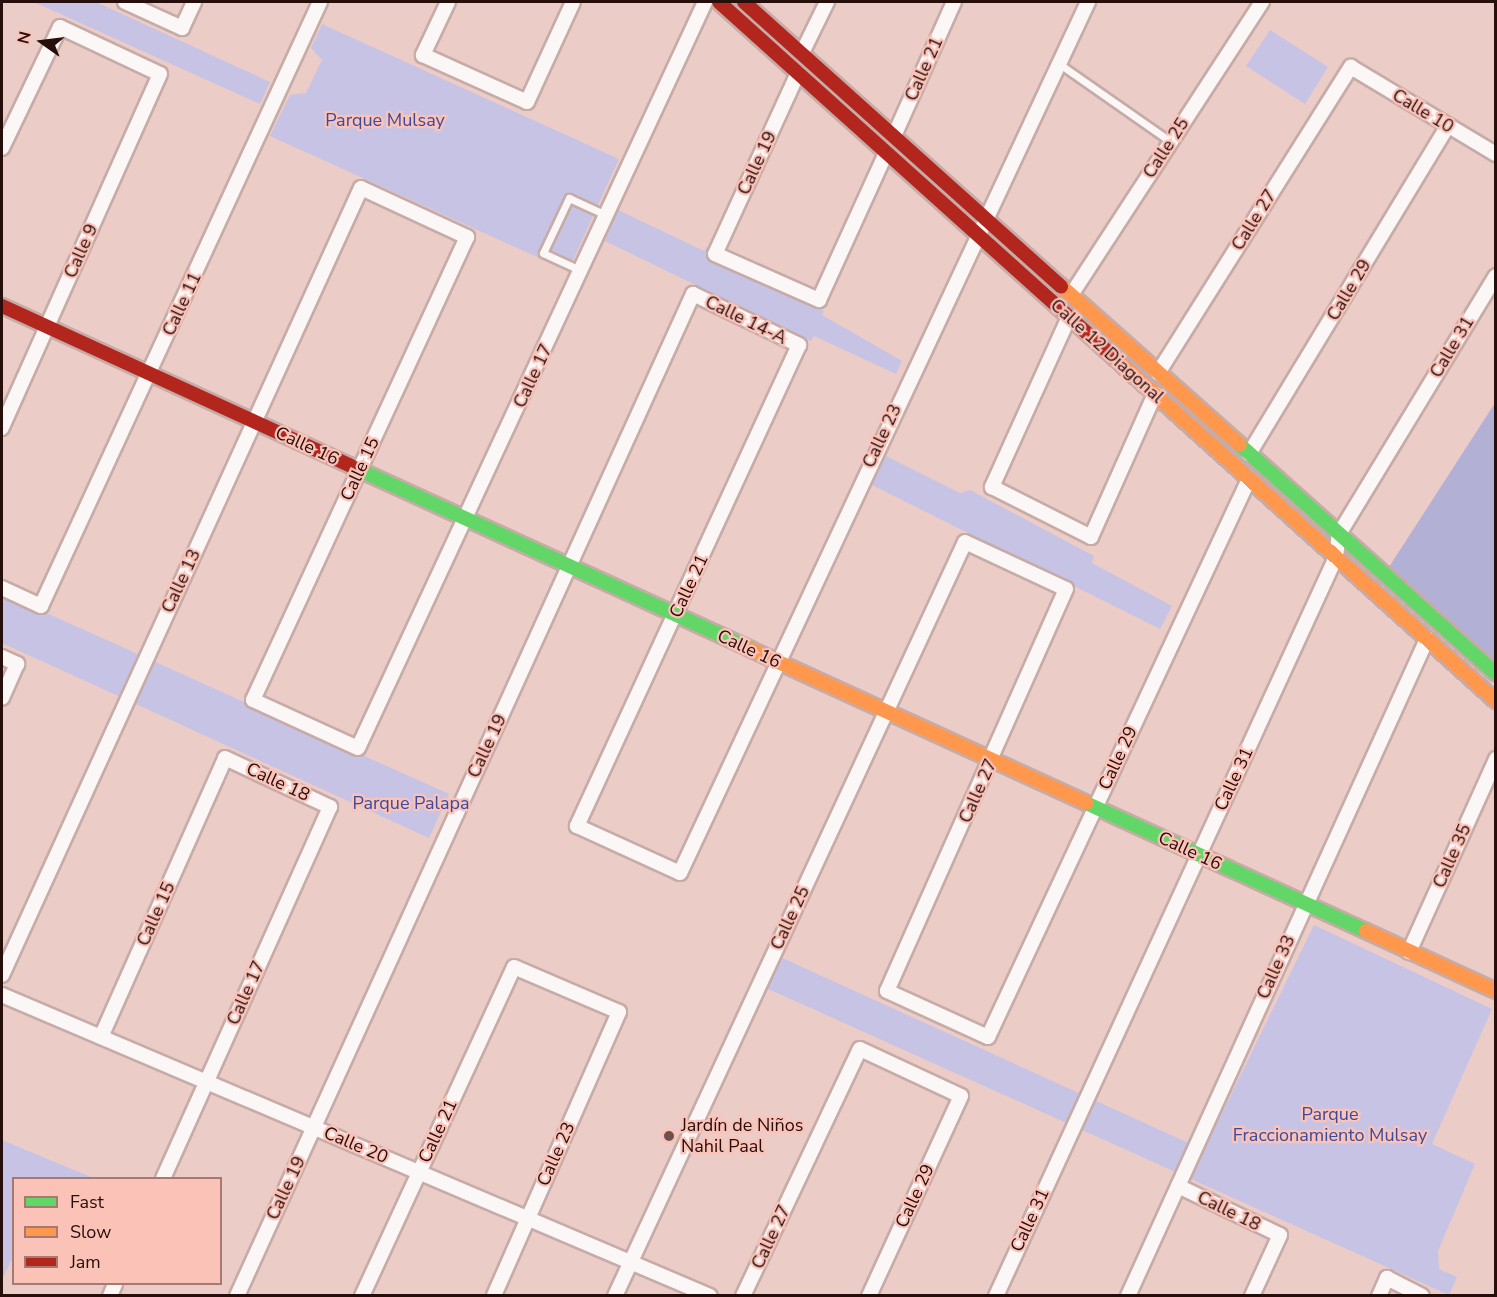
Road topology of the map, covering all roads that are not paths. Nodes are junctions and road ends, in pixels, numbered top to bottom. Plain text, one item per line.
1 (125, 2) edge
2 (194, 2) edge
3 (320, 2) edge
4 (448, 2) edge
5 (573, 2) edge
6 (705, 2) edge
7 (719, 2) edge
8 (744, 2) edge
9 (827, 2) edge
10 (954, 2) edge
11 (1088, 2) edge
12 (1262, 2) edge
13 (802, 53) junction
14 (1058, 63) junction
15 (1351, 67) joint
16 (798, 73) junction
17 (1448, 126) junction
18 (894, 136) junction
19 (1170, 141) junction
20 (2, 148) edge
21 (886, 153) junction
22 (1496, 154) edge
23 (361, 188) joint
24 (607, 216) junction
25 (984, 218) junction
26 (977, 234) junction
27 (582, 271) junction
28 (1496, 276) edge
29 (693, 294) joint
30 (1071, 295) junction
31 (2, 306) edge
32 (1069, 317) junction
33 (48, 327) junction
34 (799, 345) joint
35 (1158, 373) junction
36 (150, 374) junction
37 (1155, 394) junction
38 (254, 422) junction
39 (2, 428) edge
40 (1249, 454) junction
41 (360, 470) junction
42 (1249, 479) junction
43 (467, 519) junction
44 (1339, 534) junction
45 (965, 542) joint
46 (1336, 557) junction
47 (569, 566) junction
48 (2, 588) edge
49 (676, 615) junction
50 (1427, 639) junction
51 (2, 657) edge
52 (777, 662) junction
53 (1496, 674) edge
54 (2, 698) edge
55 (1496, 701) edge
56 (886, 712) junction
57 (358, 748) joint
58 (225, 758) joint
59 (1496, 759) edge
60 (992, 760) junction
61 (330, 807) joint
62 (1094, 807) junction
63 (1199, 855) junction
64 (680, 873) joint
65 (1305, 904) junction
66 (1409, 952) junction
67 (514, 967) joint
68 (2, 975) edge
69 (1496, 991) edge
70 (2, 995) edge
71 (101, 1037) junction
72 (988, 1037) joint
73 (860, 1048) joint
74 (206, 1082) junction
75 (314, 1127) junction
76 (419, 1171) junction
77 (164, 1177) edge
78 (1178, 1186) junction
79 (528, 1217) junction
80 (631, 1261) junction
81 (237, 1296) edge
82 (362, 1296) edge
83 (494, 1296) edge
84 (615, 1296) edge
85 (710, 1296) edge
86 (743, 1296) edge
87 (869, 1296) edge
88 (996, 1296) edge
89 (1128, 1296) edge
90 (1252, 1296) edge
91 (1379, 1296) edge
92 (1422, 1296) edge

1 - 2 street
3 - 36 street, Calle 11
4 - 5 street
6 - 24 street, Calle 17
7 - 16 street, Calle 12 Diagonal
8 - 13 street, Calle 12 Diagonal
9 - 13 street
10 - 18 street, Calle 21
11 - 14 street, Calle 23
12 - 19 street, Calle 25
13 - 18 street, Calle 12 Diagonal
14 - 19 lane
14 - 25 street, Calle 23
15 - 17 street, Calle 10
15 - 35 street, Calle 27
16 - 21 street, Calle 12 Diagonal
16 - 21 street, Calle 19
17 - 22 street, Calle 10
17 - 40 street, Calle 29
18 - 25 street, Calle 12 Diagonal
19 - 30 street, Calle 25
20 - 33 street, Calle 9
21 - 26 street, Calle 12 Diagonal
23 - 38 street, Calle 13
23 - 41 street, Calle 15
24 - 27 street, Calle 17
24 - 27 lane
25 - 26 street, Calle 23
25 - 30 street, Calle 12 Diagonal
26 - 32 street, Calle 12 Diagonal
26 - 52 street, Calle 23
27 - 43 street, Calle 17
28 - 44 street, Calle 31
29 - 34 street, Calle 14-A
29 - 47 street, Calle 19
30 - 35 street, Calle 12 Diagonal
31 - 33 street, Calle 16
32 - 37 street, Calle 12 Diagonal
32 - 37 street
33 - 36 street, Calle 16
33 - 39 street, Calle 9
34 - 49 street, Calle 21
35 - 40 street, Calle 12 Diagonal
36 - 38 street, Calle 16
36 - 48 street, Calle 11
37 - 42 street, Calle 12 Diagonal
38 - 41 street, Calle 16
38 - 68 street, Calle 13
40 - 44 street, Calle 12 Diagonal
41 - 43 street, Calle 16
41 - 57 street, Calle 15
42 - 46 street, Calle 12 Diagonal
42 - 62 street, Calle 29
43 - 47 street, Calle 16
43 - 57 street, Calle 17
44 - 46 street, Calle 31
44 - 53 street, Calle 12 Diagonal
45 - 56 street, Calle 25
45 - 60 street, Calle 27
46 - 50 street, Calle 12 Diagonal
46 - 63 street, Calle 31
47 - 49 street, Calle 16
47 - 75 street, Calle 19
49 - 52 street, Calle 16
49 - 64 street, Calle 21
50 - 55 street, Calle 12 Diagonal
50 - 65 street, Calle 33
51 - 54 street
52 - 56 street, Calle 16
52 - 64 street, Calle 23
56 - 60 street, Calle 16
56 - 80 street, Calle 25
58 - 61 street, Calle 18
58 - 71 street, Calle 15
59 - 66 street, Calle 35
60 - 62 street, Calle 16
60 - 72 street, Calle 27
61 - 74 street, Calle 17
62 - 63 street, Calle 16
62 - 72 street, Calle 29
63 - 65 street, Calle 16
63 - 88 street, Calle 31
65 - 66 street, Calle 16
65 - 78 street, Calle 33
66 - 69 street, Calle 16
67 - 76 street, Calle 21
67 - 79 street, Calle 23
70 - 71 street, Calle 20
71 - 74 street, Calle 20
73 - 86 street, Calle 27
73 - 87 street, Calle 29
74 - 75 street, Calle 20
74 - 77 street, Calle 17
75 - 76 street, Calle 20
75 - 81 street, Calle 19
76 - 79 street, Calle 20
76 - 82 street, Calle 21
78 - 89 street, Calle 33
78 - 90 street, Calle 18
79 - 80 street, Calle 20
79 - 83 street, Calle 23
80 - 84 street, Calle 25
80 - 85 street, Calle 20
91 - 92 street

